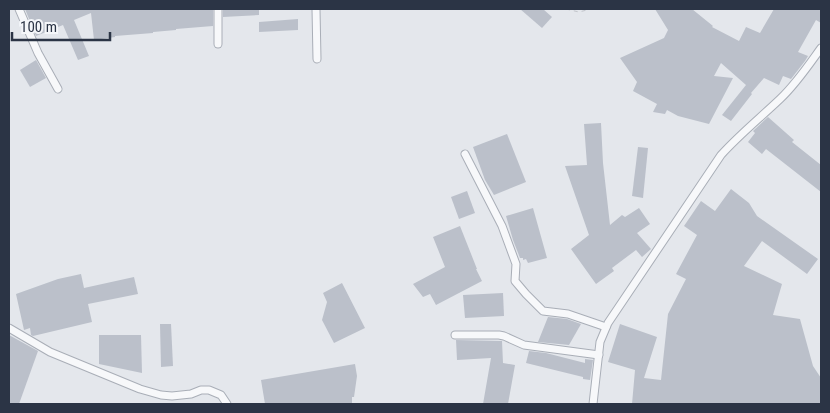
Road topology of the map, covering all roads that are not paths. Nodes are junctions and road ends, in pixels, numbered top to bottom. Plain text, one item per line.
1 (19, 9) edge
2 (218, 9) edge
3 (316, 9) edge
4 (218, 44) dead end
5 (821, 48) edge
6 (317, 59) dead end
7 (58, 89) dead end
8 (465, 154) dead end
9 (606, 327) junction
10 (9, 328) edge
11 (455, 335) dead end
12 (599, 355) junction
13 (227, 404) edge
14 (593, 404) edge

1 - 7 street
2 - 4 street
3 - 6 street
5 - 9 street
8 - 9 street
9 - 12 street
10 - 13 street
11 - 12 street
12 - 14 street

